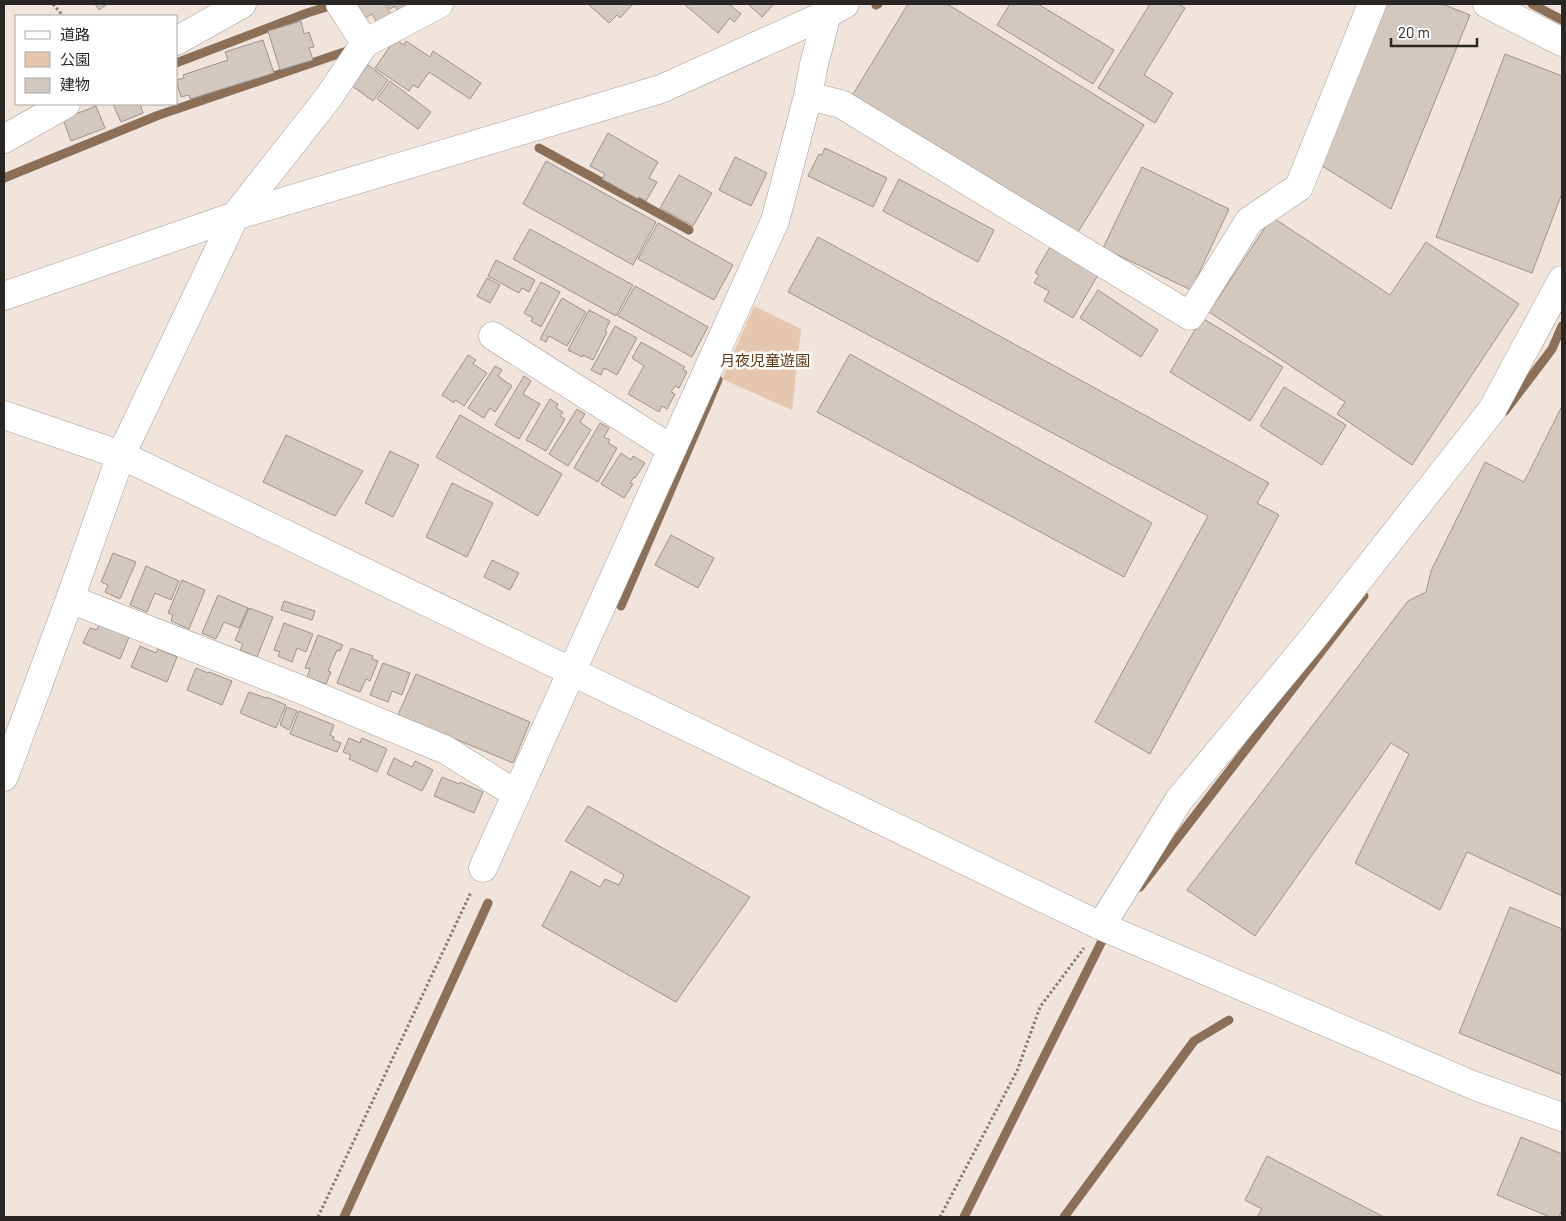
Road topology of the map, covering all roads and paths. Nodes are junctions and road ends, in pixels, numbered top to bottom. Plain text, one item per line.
1 (53, 4) edge
2 (242, 4) edge
3 (340, 4) edge
4 (439, 4) edge
5 (1372, 4) edge
6 (1487, 4) edge
7 (836, 9) edge
8 (62, 15) edge
9 (178, 40) edge
10 (1562, 42) edge
11 (365, 43) junction
12 (808, 96) junction
13 (64, 105) edge
14 (4, 139) edge
15 (235, 216) junction
16 (1562, 280) edge
17 (4, 296) edge
18 (493, 336) dead end
19 (4, 415) edge
20 (672, 449) junction
21 (121, 455) junction
22 (70, 599) junction
23 (572, 672) junction
24 (4, 777) edge
25 (516, 794) junction
26 (483, 868) joint
27 (1101, 926) junction
28 (1562, 1117) edge
29 (318, 1217) edge
30 (940, 1217) edge

1 - 8 path
2 - 9 street
3 - 11 street
4 - 11 street
5 - 12 street
6 - 10 street
7 - 12 street
7 - 15 street
11 - 15 street
12 - 20 street
13 - 14 street
15 - 17 street
15 - 21 street
16 - 27 street
18 - 20 street
19 - 21 street
20 - 23 street
21 - 22 street
21 - 23 street
22 - 24 street
22 - 25 street
23 - 25 street
23 - 27 street
25 - 26 street
26 - 29 path
27 - 28 street
27 - 30 path

